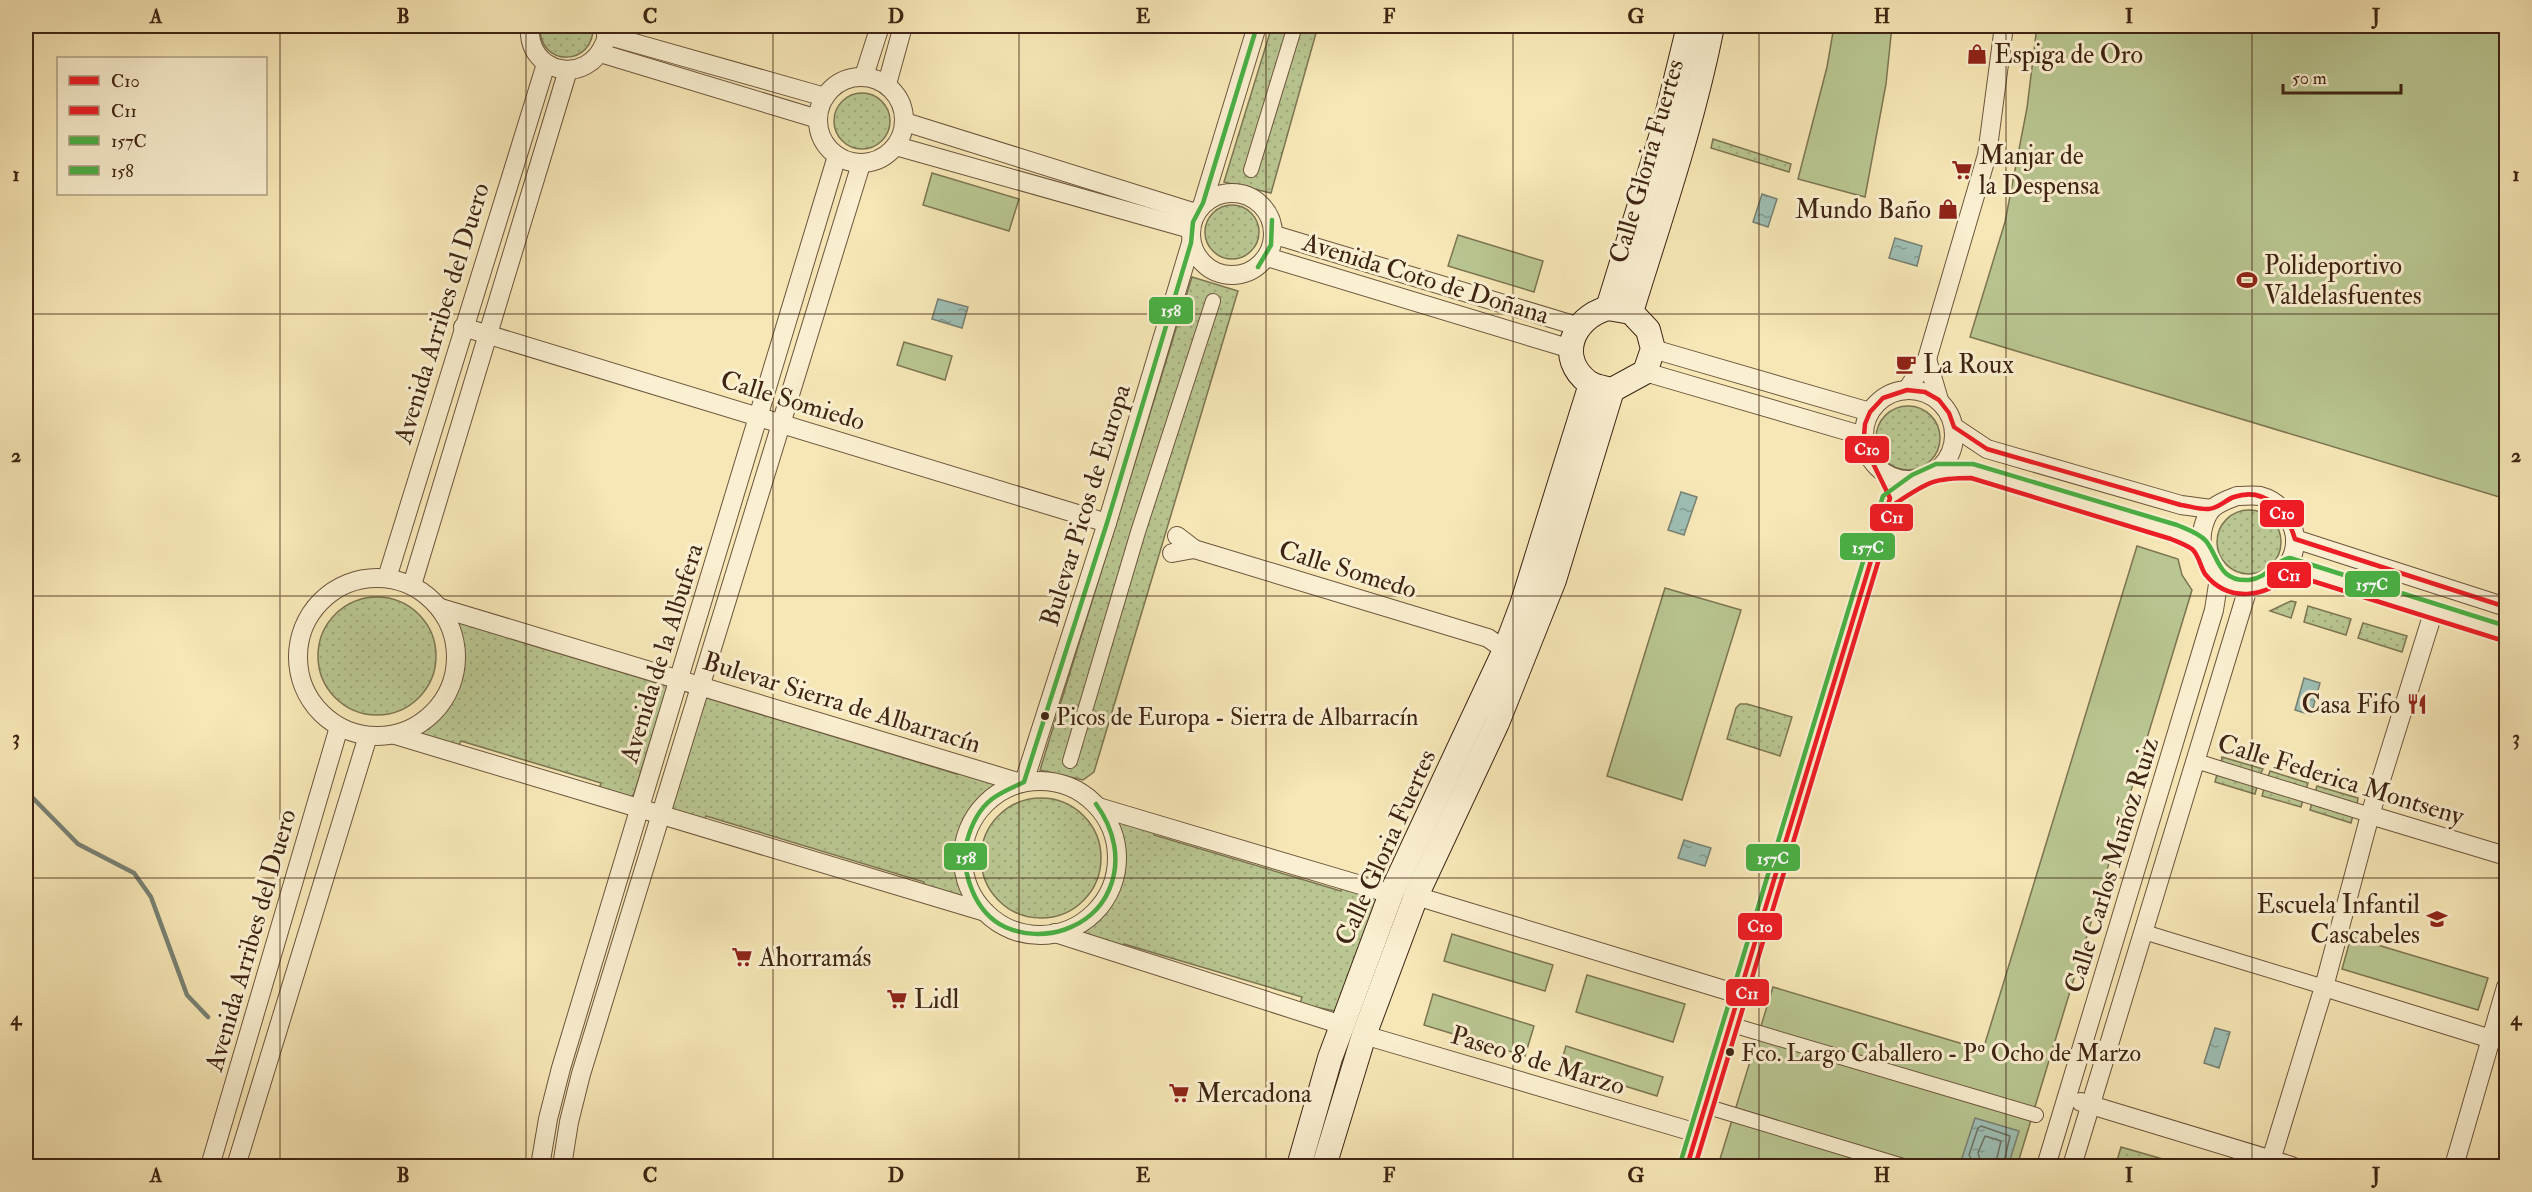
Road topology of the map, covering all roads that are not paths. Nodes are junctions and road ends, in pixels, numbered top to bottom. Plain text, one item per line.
1 (530, 26) edge
2 (880, 26) edge
3 (903, 26) edge
4 (1257, 26) edge
5 (1296, 26) edge
6 (1689, 26) edge
7 (1712, 26) edge
8 (2004, 26) edge
9 (606, 30) edge
10 (600, 53) junction
11 (546, 64) junction
12 (568, 70) junction
13 (864, 76) junction
14 (886, 84) junction
15 (825, 97) junction
16 (818, 119) junction
17 (905, 122) junction
18 (896, 146) junction
19 (837, 156) junction
20 (861, 164) junction
21 (1251, 170) dead end
22 (1195, 222) junction
23 (1275, 235) junction
24 (1268, 257) junction
25 (1213, 301) dead end
26 (1619, 310) junction
27 (463, 327) junction
28 (487, 334) junction
29 (1574, 337) junction
30 (1653, 349) junction
31 (1927, 359) junction
32 (1646, 372) junction
33 (1601, 387) junction
34 (1907, 390) junction
35 (1939, 400) junction
36 (1870, 412) junction
37 (759, 417) junction
38 (782, 423) junction
39 (1954, 427) junction
40 (1864, 436) junction
41 (1877, 467) junction
42 (1938, 471) junction
43 (1916, 481) junction
44 (1890, 498) junction
45 (2211, 509) junction
46 (1107, 522) junction
47 (2295, 539) junction
48 (1174, 544) dead end
49 (2201, 546) junction
50 (2288, 565) junction
51 (387, 578) junction
52 (2219, 578) junction
53 (412, 585) junction
54 (2248, 588) junction
55 (2506, 607) edge
56 (441, 609) junction
57 (2433, 613) junction
58 (2506, 634) edge
59 (1502, 640) junction
60 (679, 679) junction
61 (701, 686) junction
62 (339, 727) junction
63 (394, 735) junction
64 (368, 736) junction
65 (1070, 761) dead end
66 (2196, 761) junction
67 (1022, 782) junction
68 (1098, 807) junction
69 (640, 809) junction
70 (2370, 814) junction
71 (663, 815) junction
72 (2506, 856) edge
73 (1391, 894) junction
74 (1416, 896) junction
75 (985, 912) junction
76 (2144, 932) junction
77 (1055, 933) junction
78 (2324, 987) junction
79 (2506, 987) edge
80 (1738, 994) junction
81 (1729, 1024) junction
82 (1342, 1025) junction
83 (1364, 1035) junction
84 (2499, 1041) edge
85 (2068, 1098) junction
86 (2091, 1105) junction
87 (1705, 1106) junction
88 (2036, 1115) dead end
89 (1697, 1134) junction
90 (2271, 1160) junction
91 (210, 1167) edge
92 (236, 1167) edge
93 (540, 1167) edge
94 (562, 1167) edge
95 (1299, 1167) edge
96 (1324, 1167) edge
97 (1686, 1167) edge
98 (1903, 1167) edge
99 (2046, 1167) edge
100 (2072, 1167) edge
101 (2292, 1167) edge
102 (2454, 1167) edge

1 - 11 street
2 - 13 street
3 - 14 street
4 - 22 street, Bulevar Picos de Europa
5 - 21 street
6 - 26 main road, Calle Gloria Fuertes
7 - 26 main road, Calle Gloria Fuertes
8 - 31 street
9 - 10 street
9 - 15 street
10 - 12 street
10 - 16 street
11 - 12 street
11 - 27 street, Avenida Arribes del Duero
12 - 28 street, Avenida Arribes del Duero
13 - 14 street
13 - 15 street
14 - 17 street
15 - 16 street
16 - 19 street
17 - 18 street
17 - 22 street
18 - 20 street
18 - 22 street
19 - 20 street
19 - 37 street, Avenida de la Albufera
20 - 38 street, Avenida de la Albufera
22 - 23 street
22 - 24 street
22 - 46 street, Bulevar Picos de Europa
23 - 24 street
23 - 29 street, Avenida Coto de Doñana
24 - 29 street, Avenida Coto de Doñana
25 - 65 street
26 - 29 main road
26 - 30 main road
27 - 28 street, Calle Somiedo
27 - 51 street, Avenida Arribes del Duero
28 - 37 street, Calle Somiedo
28 - 53 street, Avenida Arribes del Duero
29 - 33 main road
30 - 32 main road
30 - 36 street
31 - 34 street
31 - 35 street
32 - 33 main road
32 - 40 street
33 - 59 main road, Calle Gloria Fuertes
33 - 74 main road, Calle Gloria Fuertes
34 - 35 street
34 - 36 street
35 - 39 street
36 - 40 street
37 - 38 street, Calle Somiedo
37 - 60 street, Avenida de la Albufera
38 - 46 street, Calle Somiedo
38 - 61 street, Avenida de la Albufera
39 - 42 street
39 - 45 street
40 - 41 street
41 - 43 street
41 - 44 street
42 - 43 street
42 - 49 street
43 - 44 street
44 - 80 street
45 - 47 street
45 - 49 street
46 - 67 street, Bulevar Picos de Europa
47 - 50 street
47 - 55 street
48 - 59 street, Calle Somedo
49 - 52 street
50 - 54 street
50 - 57 street
51 - 53 street
51 - 62 street
52 - 54 street
52 - 85 street, Calle Carlos Muñoz Ruiz
53 - 56 street
54 - 66 street, Calle Carlos Muñoz Ruiz
56 - 60 street, Bulevar Sierra de Albarracín
56 - 63 street
57 - 58 street
57 - 70 street
59 - 73 main road, Calle Gloria Fuertes
60 - 61 street, Bulevar Sierra de Albarracín
60 - 69 street, Avenida de la Albufera
61 - 67 street, Bulevar Sierra de Albarracín
61 - 71 street, Avenida de la Albufera
62 - 64 street
62 - 91 street, Avenida Arribes del Duero
63 - 64 street
63 - 69 street
64 - 92 street, Avenida Arribes del Duero
66 - 70 street, Calle Federica Montseny
66 - 76 street, Calle Carlos Muñoz Ruiz
67 - 68 street
67 - 75 street
68 - 73 street
68 - 77 street
69 - 71 street
69 - 93 street, Avenida de la Albufera
70 - 72 street, Calle Federica Montseny
70 - 78 street
71 - 75 street
71 - 94 street, Avenida de la Albufera
73 - 82 main road, Calle Gloria Fuertes
74 - 80 street
74 - 83 main road, Calle Gloria Fuertes
75 - 77 street
76 - 78 street
76 - 86 street, Calle Carlos Muñoz Ruiz
77 - 82 street
78 - 84 street
78 - 90 street
79 - 84 street
80 - 81 street
81 - 87 street
81 - 88 street
82 - 95 main road, Calle Gloria Fuertes
83 - 89 street, Paseo 8 de Marzo
83 - 96 main road, Calle Gloria Fuertes
84 - 102 street
85 - 86 street
85 - 99 street, Calle Carlos Muñoz Ruiz
86 - 90 street
86 - 100 street, Calle Carlos Muñoz Ruiz
87 - 89 street
87 - 98 street
89 - 97 street
90 - 101 street

